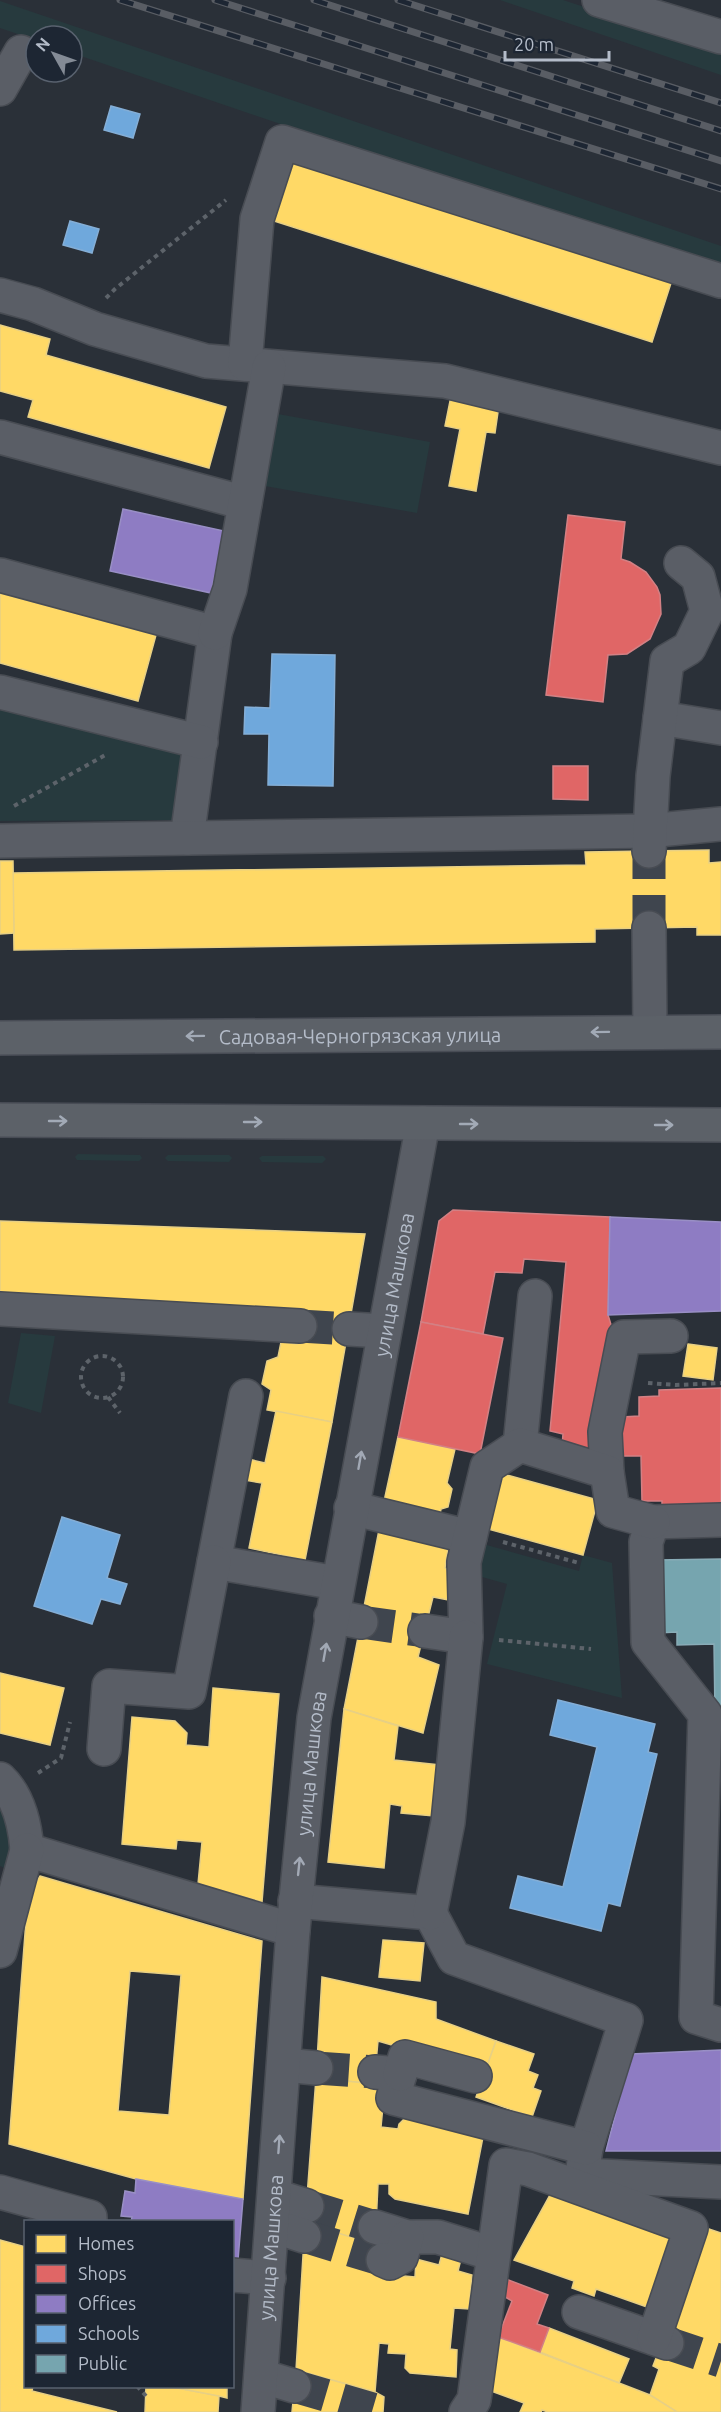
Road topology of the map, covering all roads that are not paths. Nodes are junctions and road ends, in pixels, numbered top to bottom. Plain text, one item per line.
1 (599, 0) edge
2 (721, 37) edge
3 (21, 52) dead end
4 (0, 89) edge
5 (721, 281) edge
6 (0, 295) edge
7 (257, 365) junction
8 (0, 437) edge
9 (721, 448) edge
10 (245, 503) junction
11 (681, 563) dead end
12 (0, 575) edge
13 (215, 633) junction
14 (0, 692) edge
15 (660, 718) junction
16 (721, 728) edge
17 (201, 742) junction
18 (721, 824) edge
19 (187, 838) junction
20 (0, 840) edge
21 (649, 841) junction
22 (649, 928) tunnel mouth
23 (650, 1031) junction
24 (721, 1032) edge
25 (0, 1038) edge
26 (0, 1120) edge
27 (423, 1123) junction
28 (721, 1125) edge
29 (535, 1296) dead end
30 (0, 1310) edge
31 (300, 1326) tunnel mouth
32 (349, 1329) tunnel mouth
33 (384, 1331) junction
34 (671, 1336) dead end
35 (246, 1396) dead end
36 (520, 1445) junction
37 (607, 1472) junction
38 (351, 1508) junction
39 (721, 1520) edge
40 (653, 1522) junction
41 (470, 1537) junction
42 (214, 1562) junction
43 (337, 1583) junction
44 (425, 1631) tunnel mouth
45 (466, 1637) junction
46 (104, 1749) dead end
47 (0, 1779) edge
48 (27, 1850) junction
49 (430, 1913) junction
50 (294, 1916) junction
51 (0, 1951) edge
52 (721, 2025) edge
53 (284, 2065) junction
54 (316, 2068) tunnel mouth
55 (475, 2076) dead end
56 (510, 2129) junction
57 (586, 2148) junction
58 (506, 2165) junction
59 (721, 2182) edge
60 (0, 2192) edge
61 (274, 2211) junction
62 (90, 2220) edge
63 (305, 2221) tunnel mouth
64 (375, 2228) tunnel mouth
65 (407, 2237) junction
66 (493, 2254) junction
67 (383, 2260) dead end
68 (234, 2275) edge
69 (269, 2278) junction
70 (579, 2312) dead end
71 (261, 2376) junction
72 (294, 2386) tunnel mouth
73 (258, 2412) edge
74 (466, 2412) edge

1 - 2 street
3 - 4 street
5 - 7 street
6 - 7 street
7 - 9 street
7 - 10 street
8 - 10 street
10 - 13 street
11 - 15 street
12 - 13 street
13 - 17 street
14 - 17 street
15 - 16 street
15 - 21 street
17 - 19 street
18 - 21 street
19 - 20 street
19 - 21 street
22 - 23 street
23 - 24 main road, Садовая-Черногрязская улица
23 -> 25 main road, Садовая-Черногрязская улица
26 -> 27 main road
27 -> 28 main road
27 - 33 street, улица Машкова
29 - 36 street
30 - 31 street
32 - 33 street
38 -> 33 street, улица Машкова
34 - 37 street
35 - 42 street
36 - 37 street
36 - 41 street
37 - 40 street
38 - 41 street
38 - 43 street, улица Машкова
39 - 40 street
40 - 52 street
41 - 45 street
42 - 43 street
42 - 46 street
50 -> 43 street, улица Машкова
44 - 45 street
45 - 49 street
47 - 48 street
48 - 50 street
48 - 51 street
49 - 50 street
49 - 57 street
50 - 53 street, улица Машкова
53 - 54 street
61 -> 53 street, улица Машкова
55 - 56 street
56 - 57 street
56 - 58 street
57 - 59 street
58 - 66 street
58 - 70 street
60 - 62 street
61 - 63 street
61 - 69 street, улица Машкова
64 - 65 street
65 - 66 street
65 - 67 street
66 - 74 street
68 - 69 street
69 - 71 street, улица Машкова
71 - 72 street
71 - 73 street, улица Машкова

